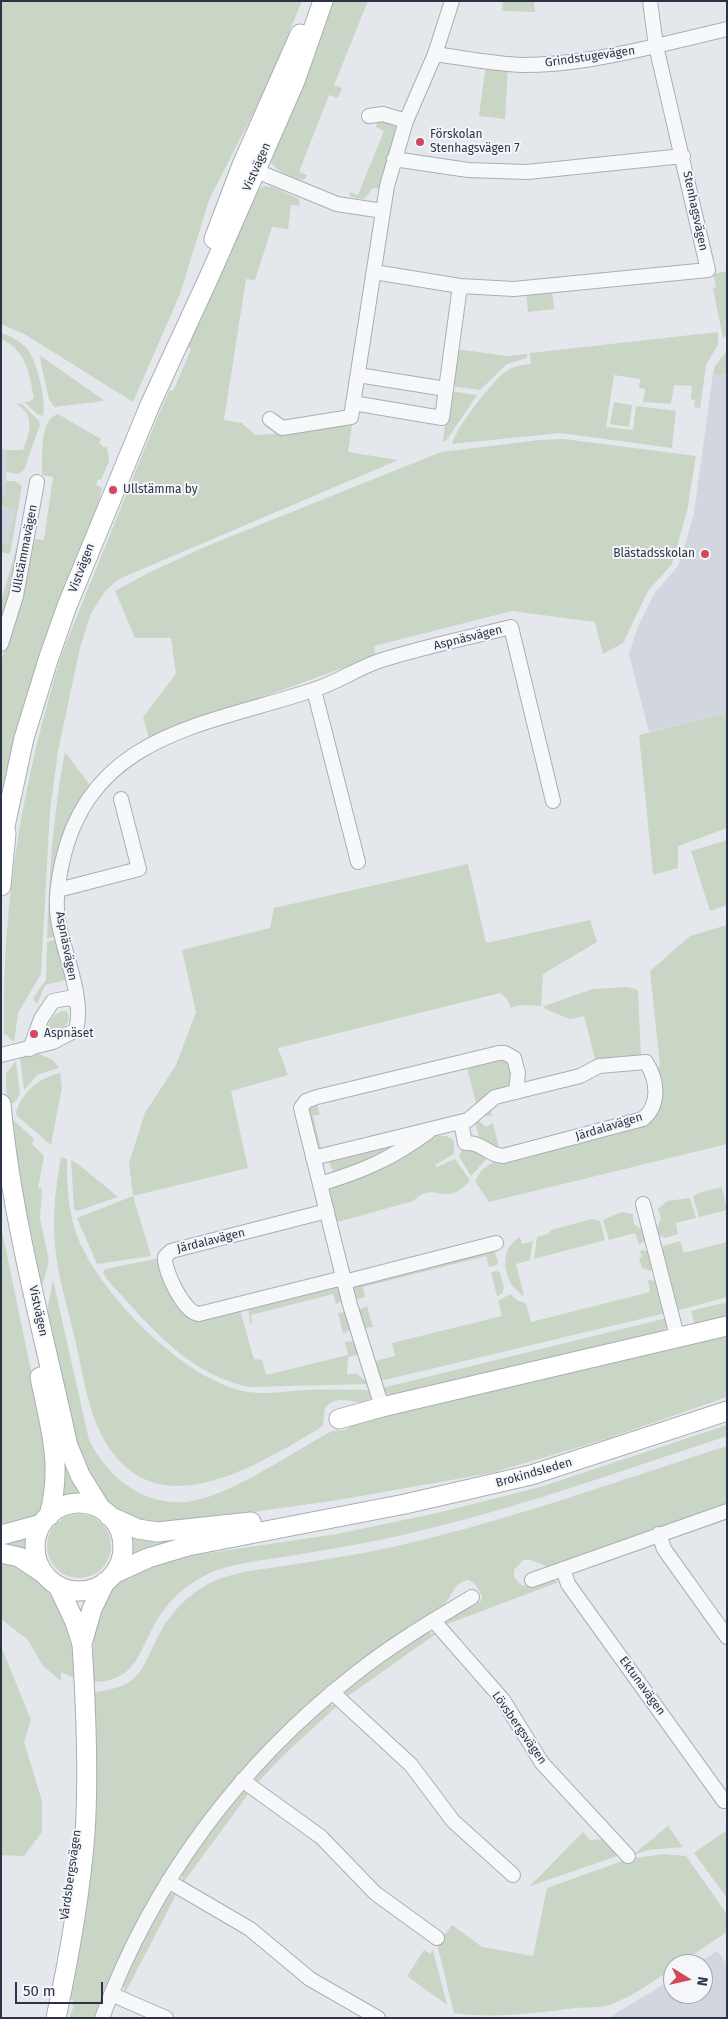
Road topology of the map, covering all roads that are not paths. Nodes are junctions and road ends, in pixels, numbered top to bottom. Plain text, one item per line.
1 (315, 1) edge
2 (323, 1) edge
3 (452, 1) edge
4 (650, 1) edge
5 (727, 29) edge
6 (656, 46) junction
7 (435, 54) junction
8 (369, 116) dead end
9 (406, 121) junction
10 (682, 156) junction
11 (394, 159) junction
12 (249, 168) junction
13 (383, 211) junction
14 (374, 272) junction
15 (460, 286) junction
16 (358, 375) junction
17 (446, 389) junction
18 (353, 403) junction
19 (270, 419) dead end
20 (37, 482) dead end
21 (1, 644) edge
22 (314, 690) junction
23 (121, 799) dead end
24 (553, 801) dead end
25 (8, 815) junction
26 (1, 845) edge
27 (358, 862) dead end
28 (1, 886) edge
29 (58, 890) junction
30 (77, 1002) junction
31 (30, 1049) junction
32 (1, 1055) edge
33 (516, 1092) junction
34 (1, 1104) edge
35 (461, 1122) junction
36 (435, 1128) junction
37 (4, 1147) edge
38 (313, 1158) junction
39 (320, 1184) junction
40 (1, 1190) edge
41 (643, 1204) dead end
42 (327, 1212) junction
43 (496, 1243) dead end
44 (344, 1280) junction
45 (727, 1326) edge
46 (677, 1336) junction
47 (382, 1407) junction
48 (727, 1411) edge
49 (339, 1419) dead end
50 (727, 1511) edge
51 (105, 1512) junction
52 (337, 1516) junction
53 (45, 1520) junction
54 (659, 1534) junction
55 (1, 1535) edge
56 (1, 1553) edge
57 (563, 1569) junction
58 (43, 1573) junction
59 (110, 1578) junction
60 (532, 1580) dead end
61 (58, 1586) junction
62 (472, 1597) dead end
63 (433, 1620) junction
64 (727, 1637) edge
65 (82, 1644) junction
66 (332, 1692) junction
67 (86, 1730) junction
68 (242, 1780) junction
69 (724, 1800) dead end
70 (628, 1856) dead end
71 (513, 1875) dead end
72 (168, 1881) junction
73 (437, 1938) dead end
74 (111, 1994) junction
75 (43, 2018) edge
76 (56, 2018) edge
77 (102, 2018) edge
78 (166, 2018) edge
79 (378, 2018) edge

1 - 12 main road, Vistvägen
2 - 12 main road, Vistvägen
3 - 7 street
4 - 6 street
5 - 6 street, Grindstugevägen
6 - 7 street, Grindstugevägen
6 - 10 street
7 - 9 street
8 - 9 street
9 - 11 street
10 - 11 street, Stenhagsvägen
10 - 15 street, Stenhagsvägen
11 - 13 street
12 - 13 street
12 - 25 main road, Vistvägen
13 - 14 street
14 - 15 street, Stenhagsvägen
14 - 16 street
15 - 17 street
16 - 17 street
16 - 18 street
17 - 18 street
18 - 19 street
20 - 21 street, Ullstämmavägen
22 - 24 street, Aspnäsvägen
22 - 27 street
22 - 29 street, Aspnäsvägen
23 - 29 street
25 - 26 main road, Vistvägen
25 - 28 main road, Vistvägen
29 - 30 street, Aspnäsvägen
30 - 31 street, Aspnäsvägen
30 - 31 street, Aspnäsvägen
31 - 32 street, Aspnäsvägen
33 - 35 street, Järdalavägen
33 - 35 street, Järdalavägen
33 - 38 street
34 - 37 main road, Vistvägen
35 - 36 street, Järdalavägen
36 - 38 street, Järdalavägen
36 - 39 street, Järdalavägen
37 - 51 main road, Vistvägen
38 - 39 street
39 - 42 street
40 - 53 main road, Vistvägen
41 - 46 street
42 - 44 street
42 - 44 street, Järdalavägen
43 - 44 street, Järdalavägen
44 - 47 street
45 - 46 main road
46 - 47 main road
47 - 49 main road
48 - 52 main road, Brokindsleden
50 - 54 street
51 - 52 main road, Brokindsleden
51 - 53 main road
51 - 59 main road
52 - 59 main road, Brokindsleden
53 - 55 main road
53 - 58 main road
54 - 57 street
54 - 64 street
56 - 58 main road
57 - 60 street
57 - 69 street, Ektunavägen
58 - 61 main road
59 - 61 main road
59 - 65 main road, Vårdsbergsvägen
61 - 65 main road, Vårdsbergsvägen
62 - 63 street
63 - 66 street
63 - 70 street, Lövsbergsvägen
65 - 67 main road, Vårdsbergsvägen
66 - 68 street
66 - 71 street
67 - 75 main road, Vårdsbergsvägen
67 - 76 main road, Vårdsbergsvägen
68 - 72 street
68 - 73 street
72 - 74 street
72 - 79 street
74 - 77 street
74 - 78 street

